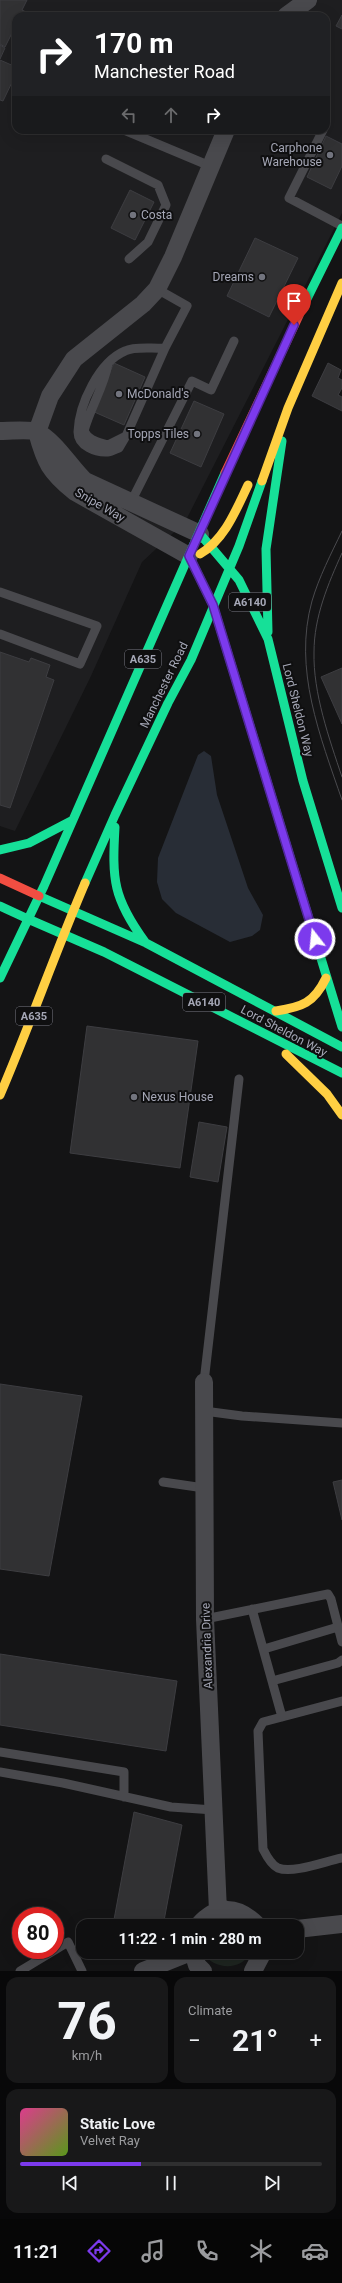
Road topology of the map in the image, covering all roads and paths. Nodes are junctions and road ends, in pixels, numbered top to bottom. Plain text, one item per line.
1 (308, 0) edge
2 (292, 12) edge
3 (134, 134) edge
4 (224, 134) edge
5 (321, 134) edge
6 (106, 159) dead end
7 (210, 166) junction
8 (342, 227) edge
9 (129, 259) dead end
10 (342, 283) edge
11 (157, 289) junction
12 (234, 341) dead end
13 (165, 348) junction
14 (288, 408) junction
15 (0, 431) edge
16 (36, 432) junction
17 (131, 502) junction
18 (205, 540) junction
19 (189, 556) junction
20 (229, 567) junction
21 (0, 592) edge
22 (213, 605) junction
23 (0, 634) edge
24 (268, 639) junction
25 (115, 815) junction
26 (73, 820) junction
27 (0, 850) edge
28 (0, 878) edge
29 (39, 896) junction
30 (0, 906) edge
31 (342, 908) edge
32 (74, 912) junction
33 (28, 919) junction
34 (63, 935) junction
35 (146, 943) junction
36 (0, 978) edge
37 (326, 978) junction
38 (276, 1011) junction
39 (342, 1027) edge
40 (273, 1040) junction
41 (342, 1047) edge
42 (342, 1073) edge
43 (239, 1079) dead end
44 (0, 1095) edge
45 (342, 1115) edge
46 (204, 1382) joint
47 (204, 1410) junction
48 (342, 1423) edge
49 (163, 1482) dead end
50 (204, 1488) junction
51 (252, 1609) junction
52 (205, 1619) junction
53 (338, 1627) junction
54 (342, 1642) edge
55 (264, 1649) junction
56 (342, 1660) edge
57 (272, 1681) junction
58 (342, 1702) edge
59 (282, 1716) junction
60 (0, 1752) edge
61 (0, 1772) edge
62 (124, 1797) junction
63 (214, 1810) junction
64 (342, 1858) edge
65 (218, 1910) junction
66 (207, 1919) edge
67 (250, 1919) edge
68 (342, 1924) edge
69 (304, 1928) edge
70 (64, 1944) edge
71 (40, 1959) edge
72 (174, 1959) edge
73 (195, 1959) edge
74 (259, 1959) edge
75 (20, 1971) edge
76 (82, 1971) edge
77 (143, 1971) edge
78 (203, 1971) edge
79 (253, 1971) edge

1 - 2 street
3 - 7 lane
4 - 7 street
5 - 8 lane
6 - 9 lane
7 - 11 street
8 - 18 main road, A635
10 - 14 main road, Manchester Road / A635
11 - 13 lane
11 - 16 street
12 - 17 lane
13 - 13 lane
14 - 18 main road
14 - 20 main road, Manchester Road / A635
14 - 24 main road
15 - 16 street
16 - 17 street, Snipe Way
16 - 19 street, Snipe Way
17 - 18 street, Snipe Way
18 - 19 main road, A635
18 - 19 main road
18 - 20 main road, Lord Sheldon Way / A6140
19 - 22 main road, A6140
19 - 26 main road, A635
20 - 22 main road, Manchester Road / A635
20 - 24 main road, Lord Sheldon Way / A6140
21 - 23 lane
22 - 25 main road, Manchester Road / A635
22 - 37 main road, A6140
24 - 31 main road, Lord Sheldon Way / A6140
25 - 32 main road, Manchester Road / A635
25 - 35 main road
26 - 27 main road
26 - 29 main road, A635
28 - 29 main road, A6140
29 - 32 main road, Lord Sheldon Way / A6140
29 - 33 main road, A635
30 - 33 main road, A6140
32 - 34 main road, Manchester Road / A635
32 - 35 main road, Lord Sheldon Way / A6140
33 - 34 main road, A6140
33 - 36 main road, A635
34 - 40 main road, Lord Sheldon Way / A6140
34 - 44 main road, Manchester Road / A635
35 - 38 main road, Lord Sheldon Way / A6140
37 - 38 main road
37 - 39 main road, A6140
38 - 41 main road, Lord Sheldon Way / A6140
40 - 42 main road, Lord Sheldon Way / A6140
40 - 45 main road
43 - 46 lane
46 - 47 street, Alexandria Drive
47 - 48 lane
47 - 50 street, Alexandria Drive
49 - 50 lane
50 - 52 street, Alexandria Drive
51 - 52 lane
51 - 53 lane
51 - 55 lane
52 - 63 street, Alexandria Drive
53 - 54 lane
53 - 55 lane
55 - 57 lane
56 - 57 lane
57 - 59 lane
58 - 59 lane
59 - 64 lane
60 - 62 lane
61 - 62 lane
62 - 63 lane
63 - 65 street, Alexandria Drive
65 - 66 street
65 - 67 street
68 - 69 street
70 - 76 lane
71 - 75 lane
72 - 77 street
73 - 78 street
74 - 79 street

